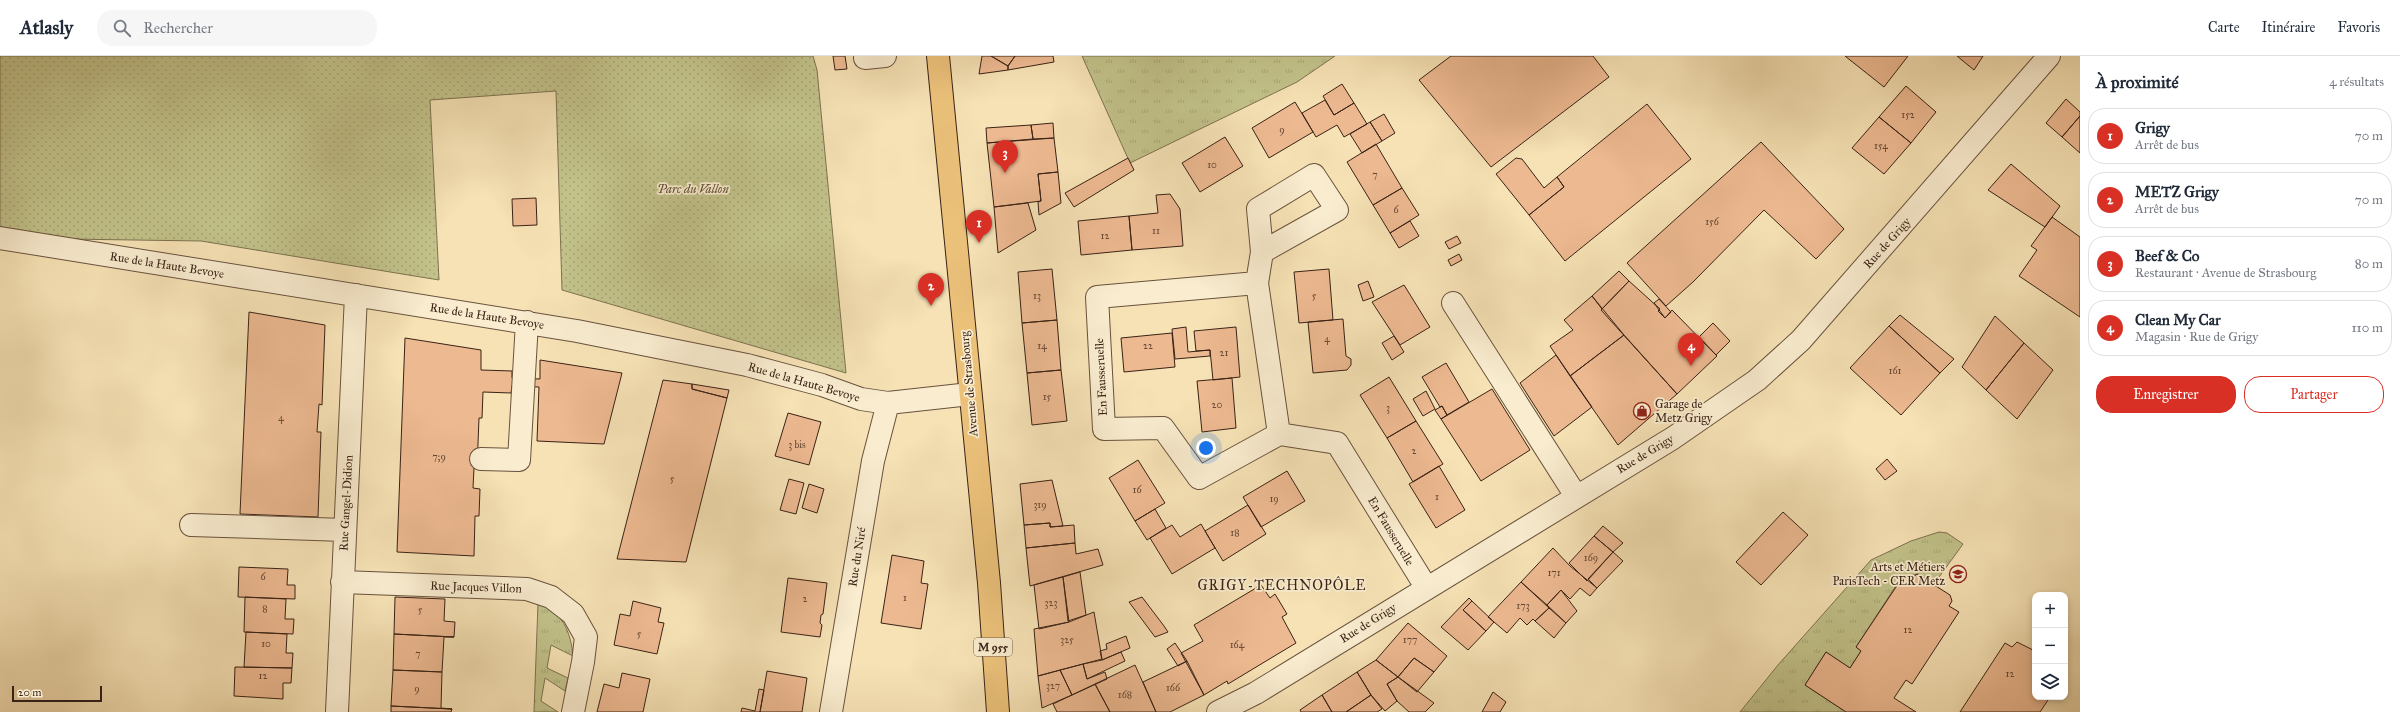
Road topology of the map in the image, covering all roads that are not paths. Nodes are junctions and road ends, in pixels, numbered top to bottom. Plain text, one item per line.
1 (938, 56) edge
2 (2049, 56) edge
3 (0, 238) edge
4 (1262, 252) dead end
5 (1257, 283) junction
6 (356, 295) junction
7 (1453, 303) dead end
8 (527, 322) junction
9 (970, 394) junction
10 (888, 403) junction
11 (1279, 434) junction
12 (481, 459) dead end
13 (1576, 496) junction
14 (191, 525) dead end
15 (345, 530) junction
16 (342, 582) junction
17 (1426, 587) junction
18 (337, 712) edge
19 (572, 712) edge
20 (831, 712) edge
21 (998, 712) edge
22 (1218, 712) edge

1 - 9 main road, Avenue de Strasbourg / M 955
2 - 13 street, Rue de Grigy
3 - 6 street, Rue de la Haute Bevoye
4 - 5 street
5 - 11 street
5 - 11 street, En Fausseruelle
6 - 8 street, Rue de la Haute Bevoye
6 - 15 street, Rue Gangel-Didion
7 - 13 street
8 - 10 street, Rue de la Haute Bevoye
8 - 12 street
9 - 10 street, Rue de la Haute Bevoye
9 - 21 main road, Avenue de Strasbourg / M 955
10 - 20 street, Rue du Niré
11 - 17 street, En Fausseruelle
13 - 17 street, Rue de Grigy
14 - 15 street
15 - 16 street, Rue Gangel-Didion
16 - 18 street, Rue Gangel-Didion
16 - 19 street, Rue Jacques Villon
17 - 22 street, Rue de Grigy

